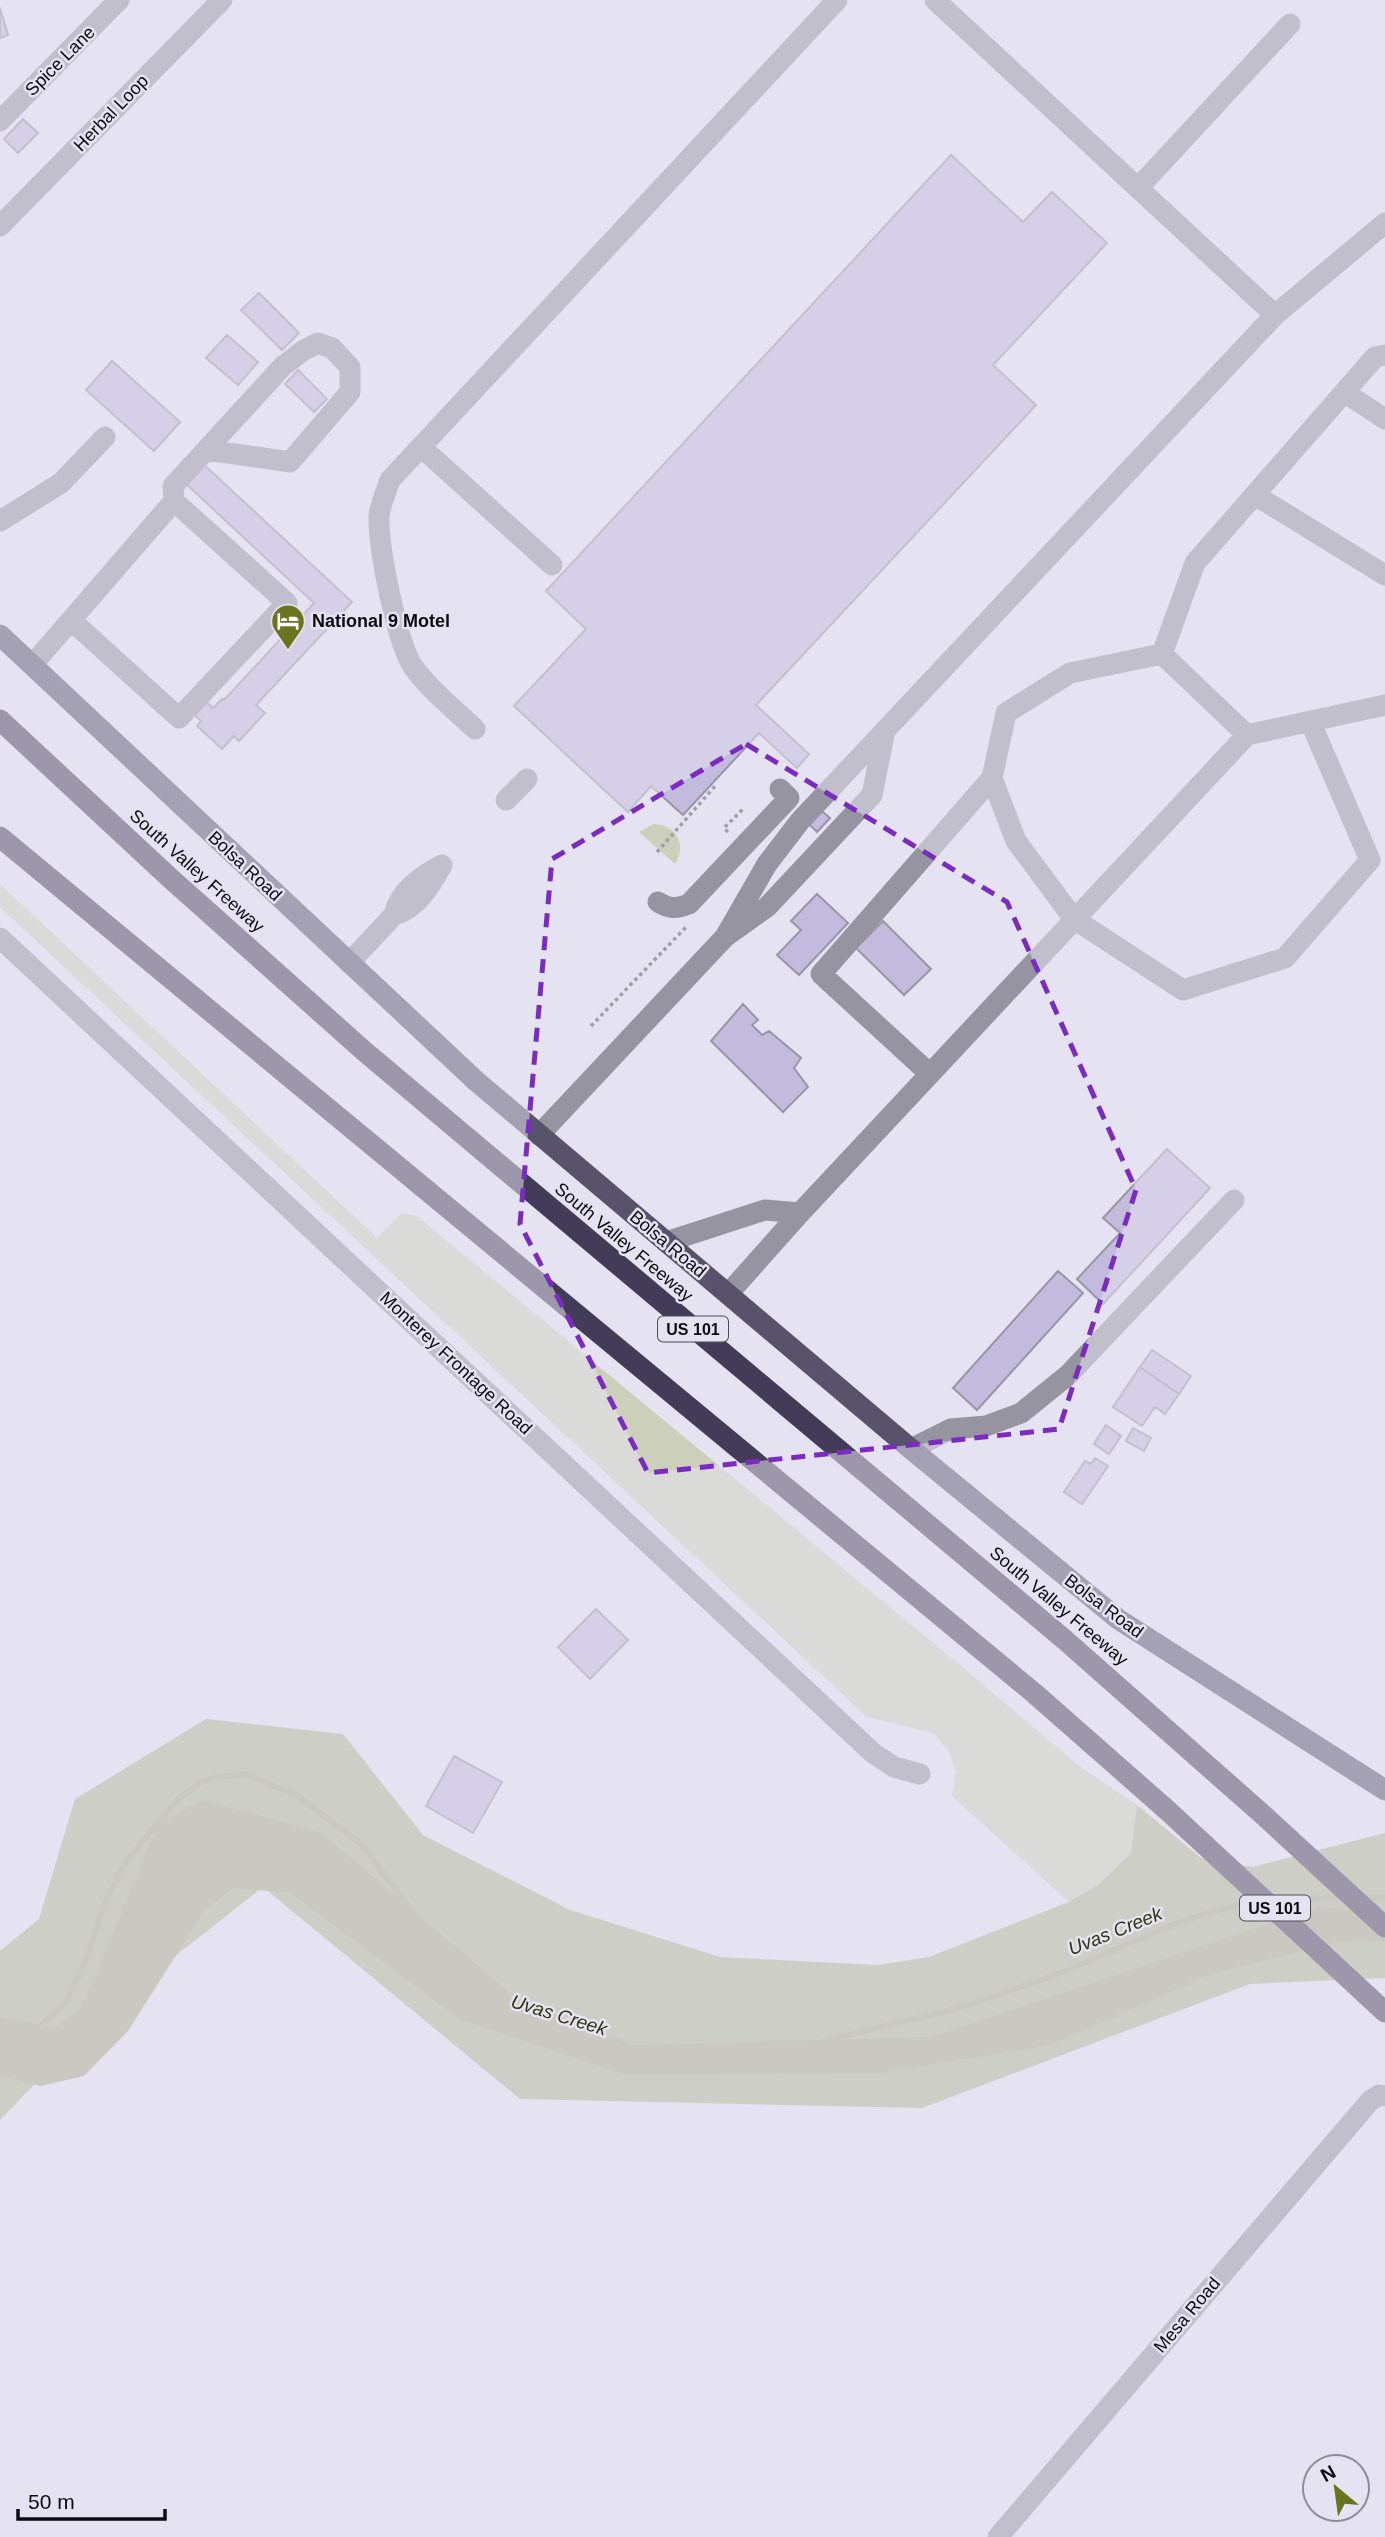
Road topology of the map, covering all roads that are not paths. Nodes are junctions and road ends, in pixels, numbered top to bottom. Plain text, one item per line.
1 (120, 0) edge
2 (222, 0) edge
3 (837, 0) edge
4 (935, 0) edge
5 (1290, 24) dead end
6 (0, 121) edge
7 (1138, 188) junction
8 (1385, 223) edge
9 (0, 226) edge
10 (1275, 315) junction
11 (1385, 355) edge
12 (1344, 392) junction
13 (1385, 419) edge
14 (105, 437) dead end
15 (421, 447) junction
16 (208, 450) junction
17 (1255, 495) junction
18 (174, 501) junction
19 (0, 521) edge
20 (552, 565) dead end
21 (1385, 575) edge
22 (72, 621) junction
23 (0, 635) edge
24 (1161, 654) junction
25 (33, 664) junction
26 (1385, 705) edge
27 (0, 720) edge
28 (1310, 721) junction
29 (475, 729) dead end
30 (885, 730) junction
31 (1247, 734) junction
32 (992, 778) junction
33 (527, 779) dead end
34 (780, 789) dead end
35 (506, 800) dead end
36 (0, 837) edge
37 (658, 902) dead end
38 (394, 915) dead end
39 (1074, 919) junction
40 (0, 937) edge
41 (725, 937) junction
42 (349, 964) junction
43 (930, 1074) junction
44 (539, 1135) junction
45 (1234, 1200) dead end
46 (800, 1213) junction
47 (666, 1242) junction
48 (728, 1294) junction
49 (911, 1449) junction
50 (920, 1774) dead end
51 (1385, 1790) edge
52 (1385, 1927) edge
53 (1385, 2012) edge
54 (1382, 2096) edge
55 (998, 2537) edge

1 - 6 street, Spice Lane
2 - 9 street, Herbal Loop
3 - 15 street
4 - 7 street
5 - 7 street
7 - 10 street
8 - 10 street
10 - 30 street
11 - 12 street
12 - 13 street
12 - 17 street
14 - 19 street
15 - 20 street
15 - 29 street
16 - 16 street
16 - 18 street
17 - 21 street
17 - 24 street
18 - 22 street
18 - 22 street
22 - 25 street
23 - 25 main road, Bolsa Road
24 - 31 street
24 - 32 street
25 - 42 main road, Bolsa Road
26 - 28 street
27 - 52 highway, South Valley Freeway / US 101
28 - 31 street
28 - 39 street
30 - 41 street
30 - 41 street
31 - 39 street
32 - 39 street
32 - 43 street
33 - 35 street
34 - 37 street
36 - 53 highway, US 101
38 - 42 street
39 - 43 street
40 - 50 street, Monterey Frontage Road
41 - 44 street
42 - 44 main road, Bolsa Road
43 - 46 street
44 - 47 main road, Bolsa Road
45 - 49 street
46 - 47 street
46 - 48 street
47 - 48 main road, Bolsa Road
48 - 49 main road, Bolsa Road
49 - 51 main road, Bolsa Road
54 - 55 street, Mesa Road

